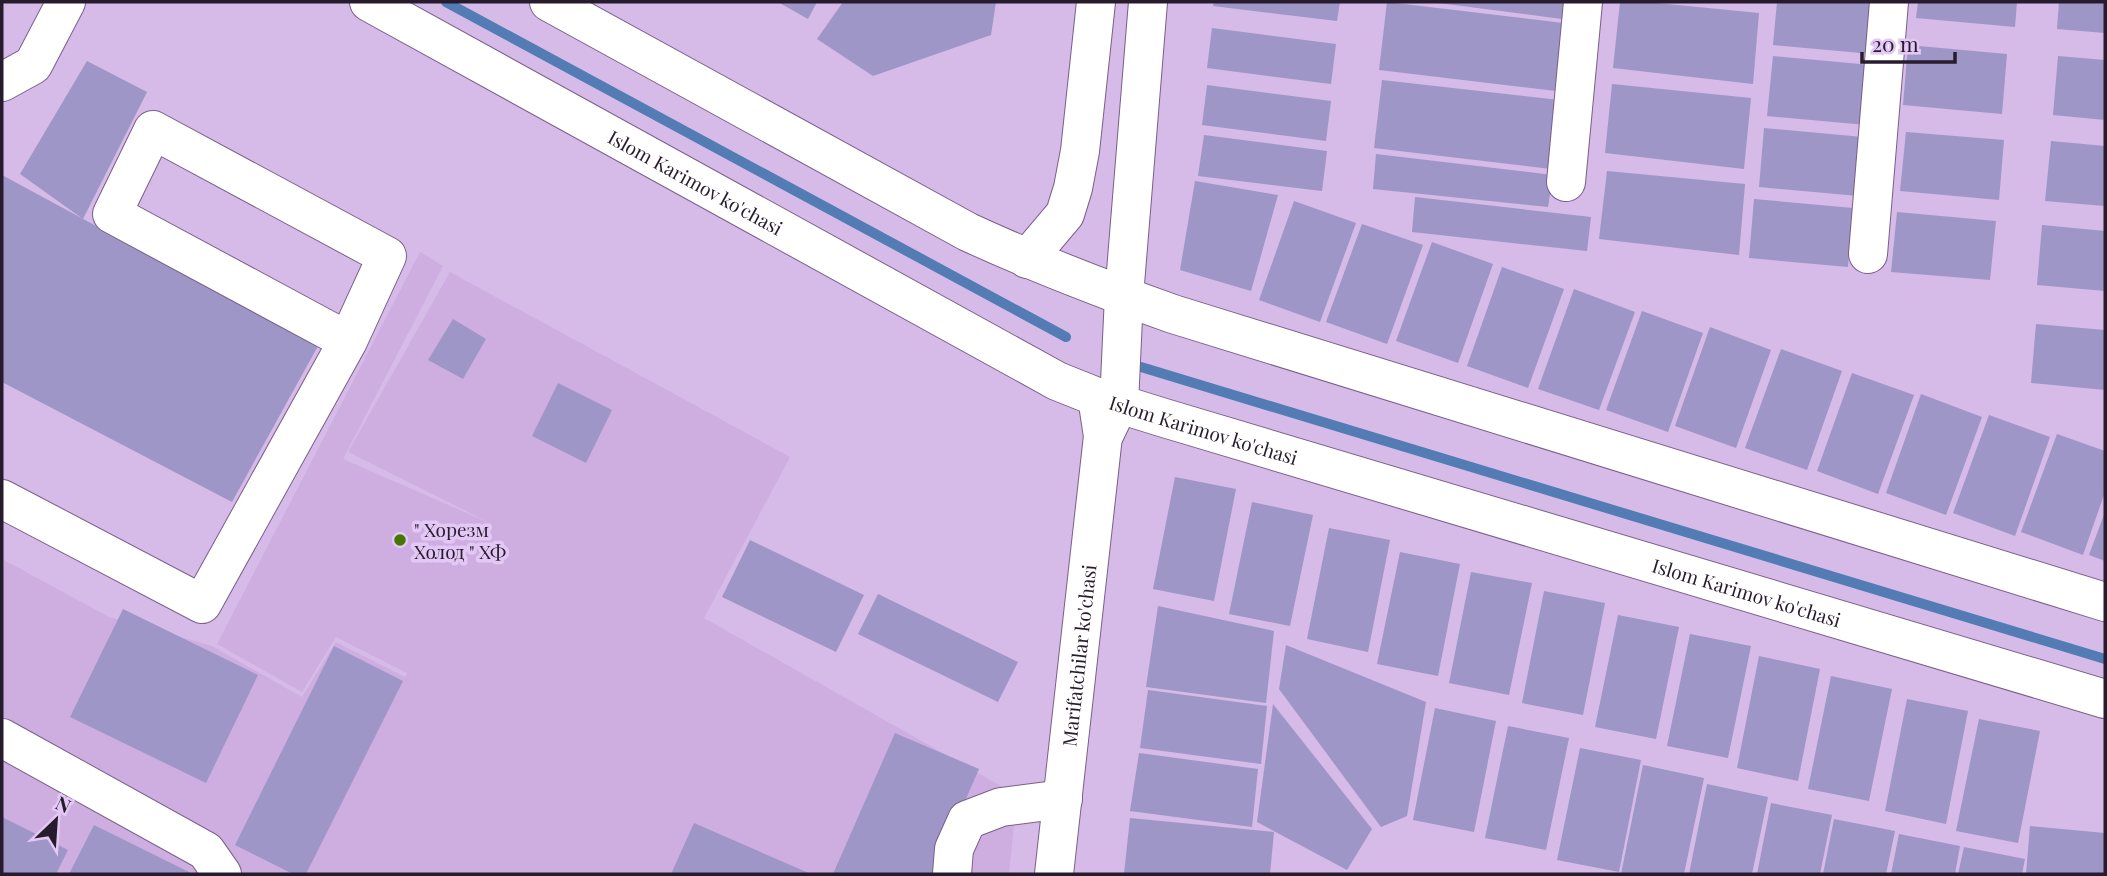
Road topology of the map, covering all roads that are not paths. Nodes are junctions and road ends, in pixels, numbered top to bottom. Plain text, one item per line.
1 (66, 2) edge
2 (369, 2) edge
3 (549, 2) edge
4 (1096, 2) edge
5 (1149, 2) edge
6 (1583, 2) edge
7 (1889, 2) edge
8 (2, 82) edge
9 (1566, 182) dead end
10 (1868, 254) dead end
11 (1027, 259) junction
12 (1124, 296) junction
13 (348, 341) junction
14 (1106, 412) junction
15 (2, 499) edge
16 (2105, 602) edge
17 (2105, 699) edge
18 (2, 738) edge
19 (1063, 799) junction
20 (222, 874) edge
21 (952, 874) edge
22 (1054, 874) edge

1 - 8 main road
2 - 14 main road, Islom Karimov ko'chasi
3 - 11 main road
4 - 11 main road
5 - 12 main road, Marifatchilar ko'chasi
6 - 9 main road
7 - 10 main road
11 - 12 main road
12 - 14 main road, Marifatchilar ko'chasi
12 - 16 main road
13 - 13 main road
13 - 15 main road
14 - 17 main road, Islom Karimov ko'chasi
14 - 19 main road, Marifatchilar ko'chasi
18 - 20 main road
19 - 21 main road
19 - 22 main road, Marifatchilar ko'chasi

